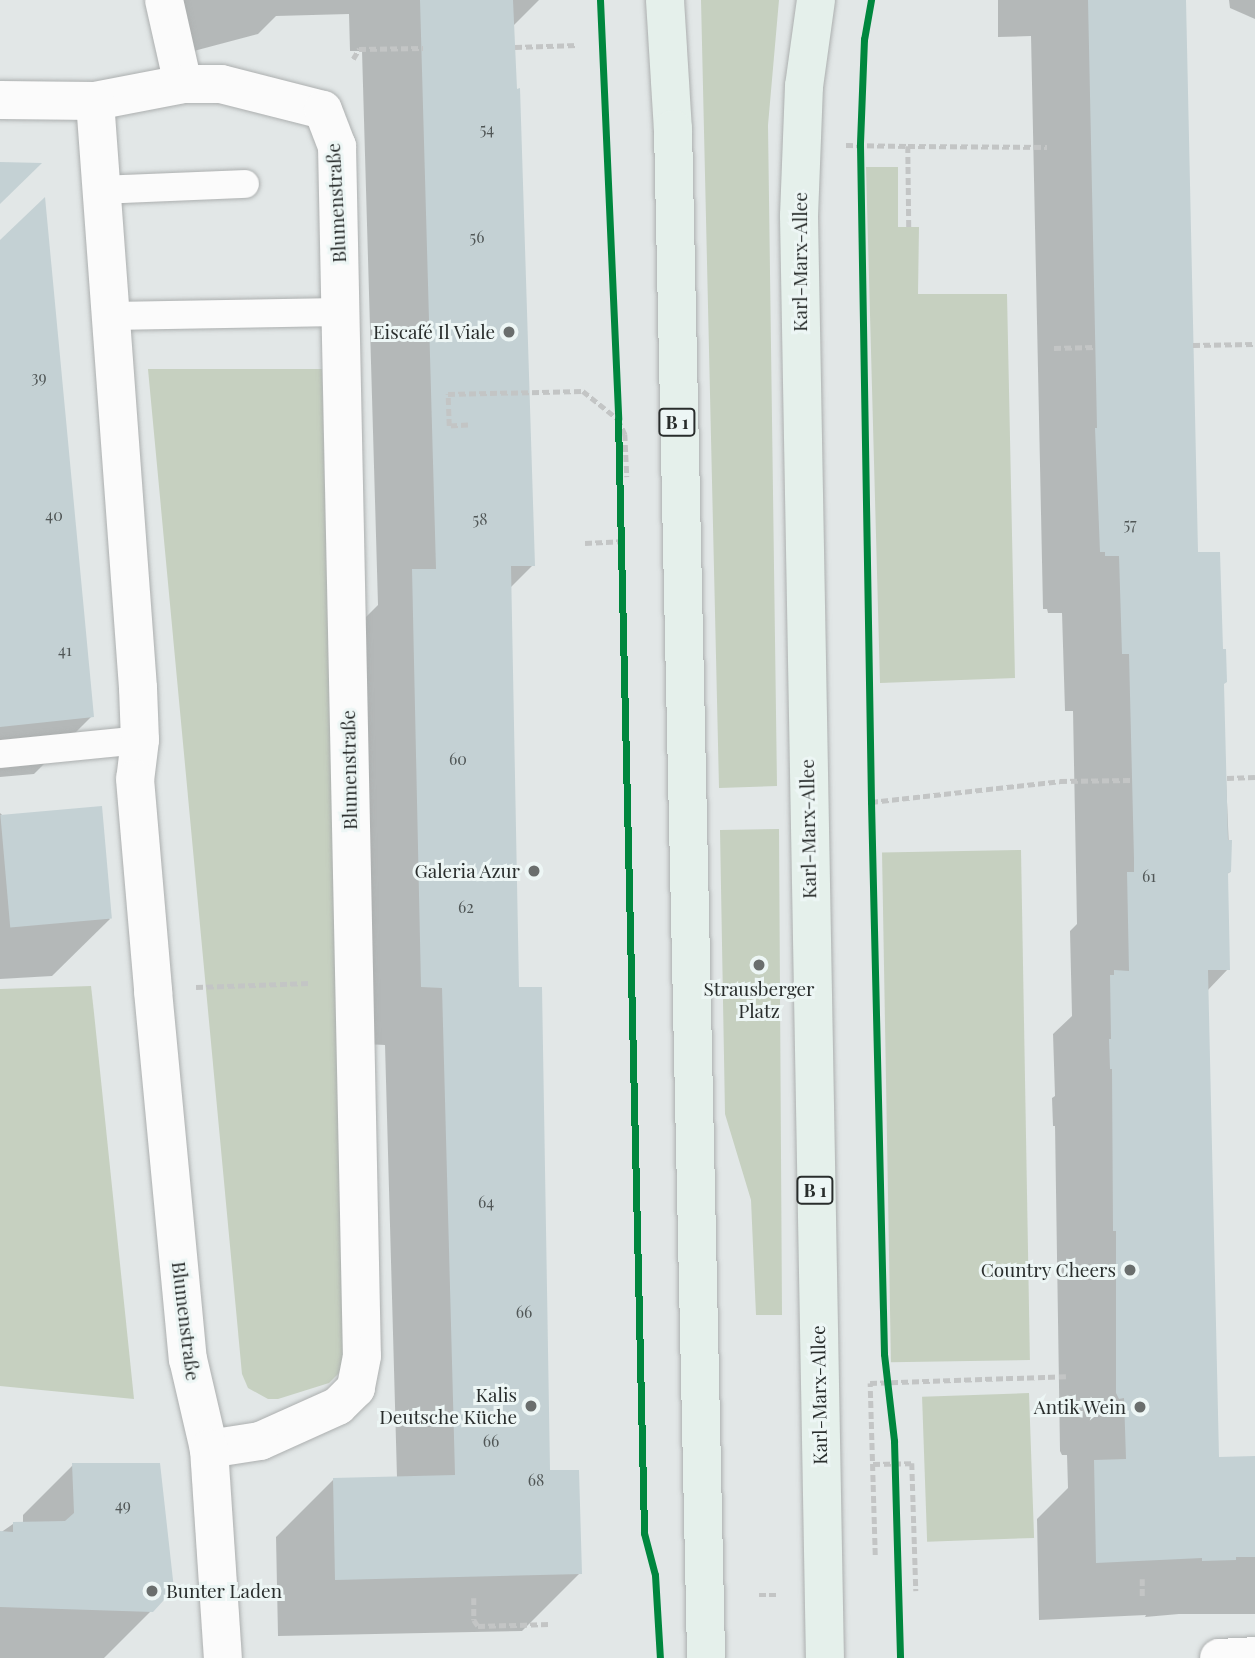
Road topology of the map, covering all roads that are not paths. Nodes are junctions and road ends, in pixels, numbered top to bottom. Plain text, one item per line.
1 (164, 0) edge
2 (664, 0) edge
3 (816, 0) edge
4 (183, 84) junction
5 (0, 100) edge
6 (94, 101) junction
7 (245, 184) dead end
8 (101, 190) junction
9 (340, 312) junction
10 (111, 316) junction
11 (140, 740) junction
12 (0, 754) edge
13 (209, 1450) junction
14 (1255, 1656) edge
15 (223, 1658) edge
16 (706, 1658) edge
17 (825, 1658) edge
18 (1219, 1658) edge

1 - 4 street
2 - 16 main road, B 1
3 - 17 main road, Karl-Marx-Allee / B 1
4 - 6 street, Blumenstraße
4 - 9 street, Blumenstraße
5 - 6 street
6 - 8 street, Blumenstraße
7 - 8 lane
8 - 10 street, Blumenstraße
9 - 10 lane
9 - 13 street, Blumenstraße
10 - 11 street, Blumenstraße
11 - 12 lane
11 - 13 street, Blumenstraße
13 - 15 street, Blumenstraße
14 - 18 street

